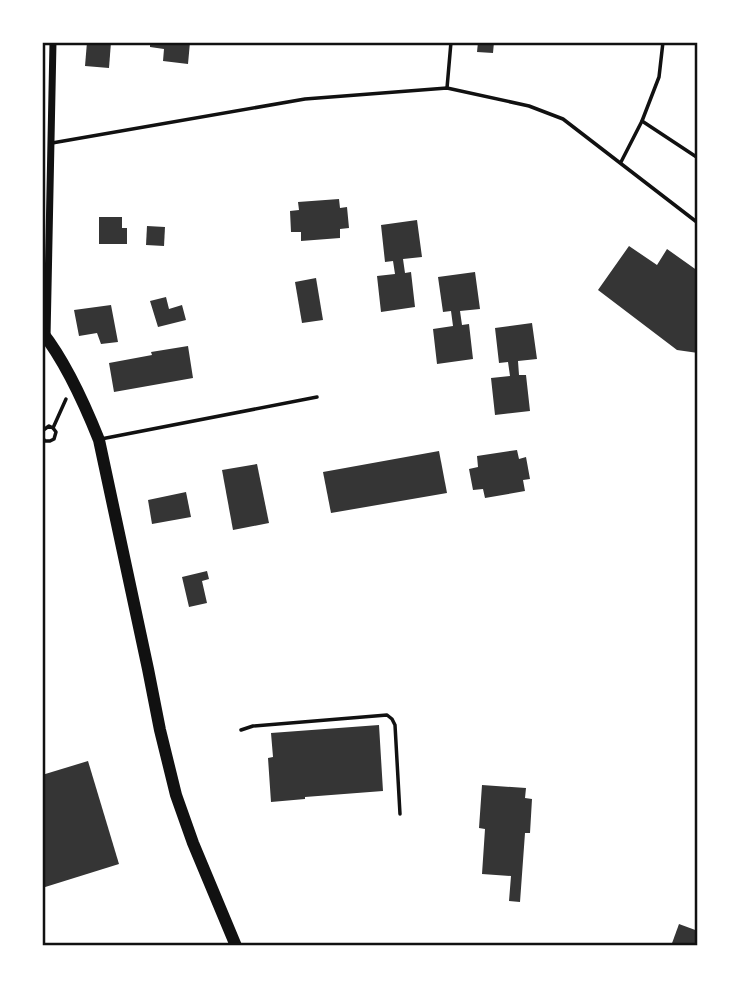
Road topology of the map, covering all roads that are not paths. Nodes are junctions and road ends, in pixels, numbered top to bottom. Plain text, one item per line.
1 (53, 42) edge
2 (451, 42) edge
3 (663, 42) edge
4 (447, 88) junction
5 (642, 121) junction
6 (52, 143) junction
7 (698, 158) edge
8 (621, 162) junction
9 (698, 223) edge
10 (45, 335) edge
11 (317, 397) dead end
12 (99, 440) junction
13 (241, 730) dead end
14 (400, 814) dead end
15 (236, 946) edge

1 - 6 street
2 - 4 lane
3 - 5 lane
4 - 6 lane
4 - 8 lane
5 - 7 lane
5 - 8 lane
6 - 10 street
8 - 9 lane
10 - 12 highway
11 - 12 lane
12 - 15 highway
13 - 14 lane

